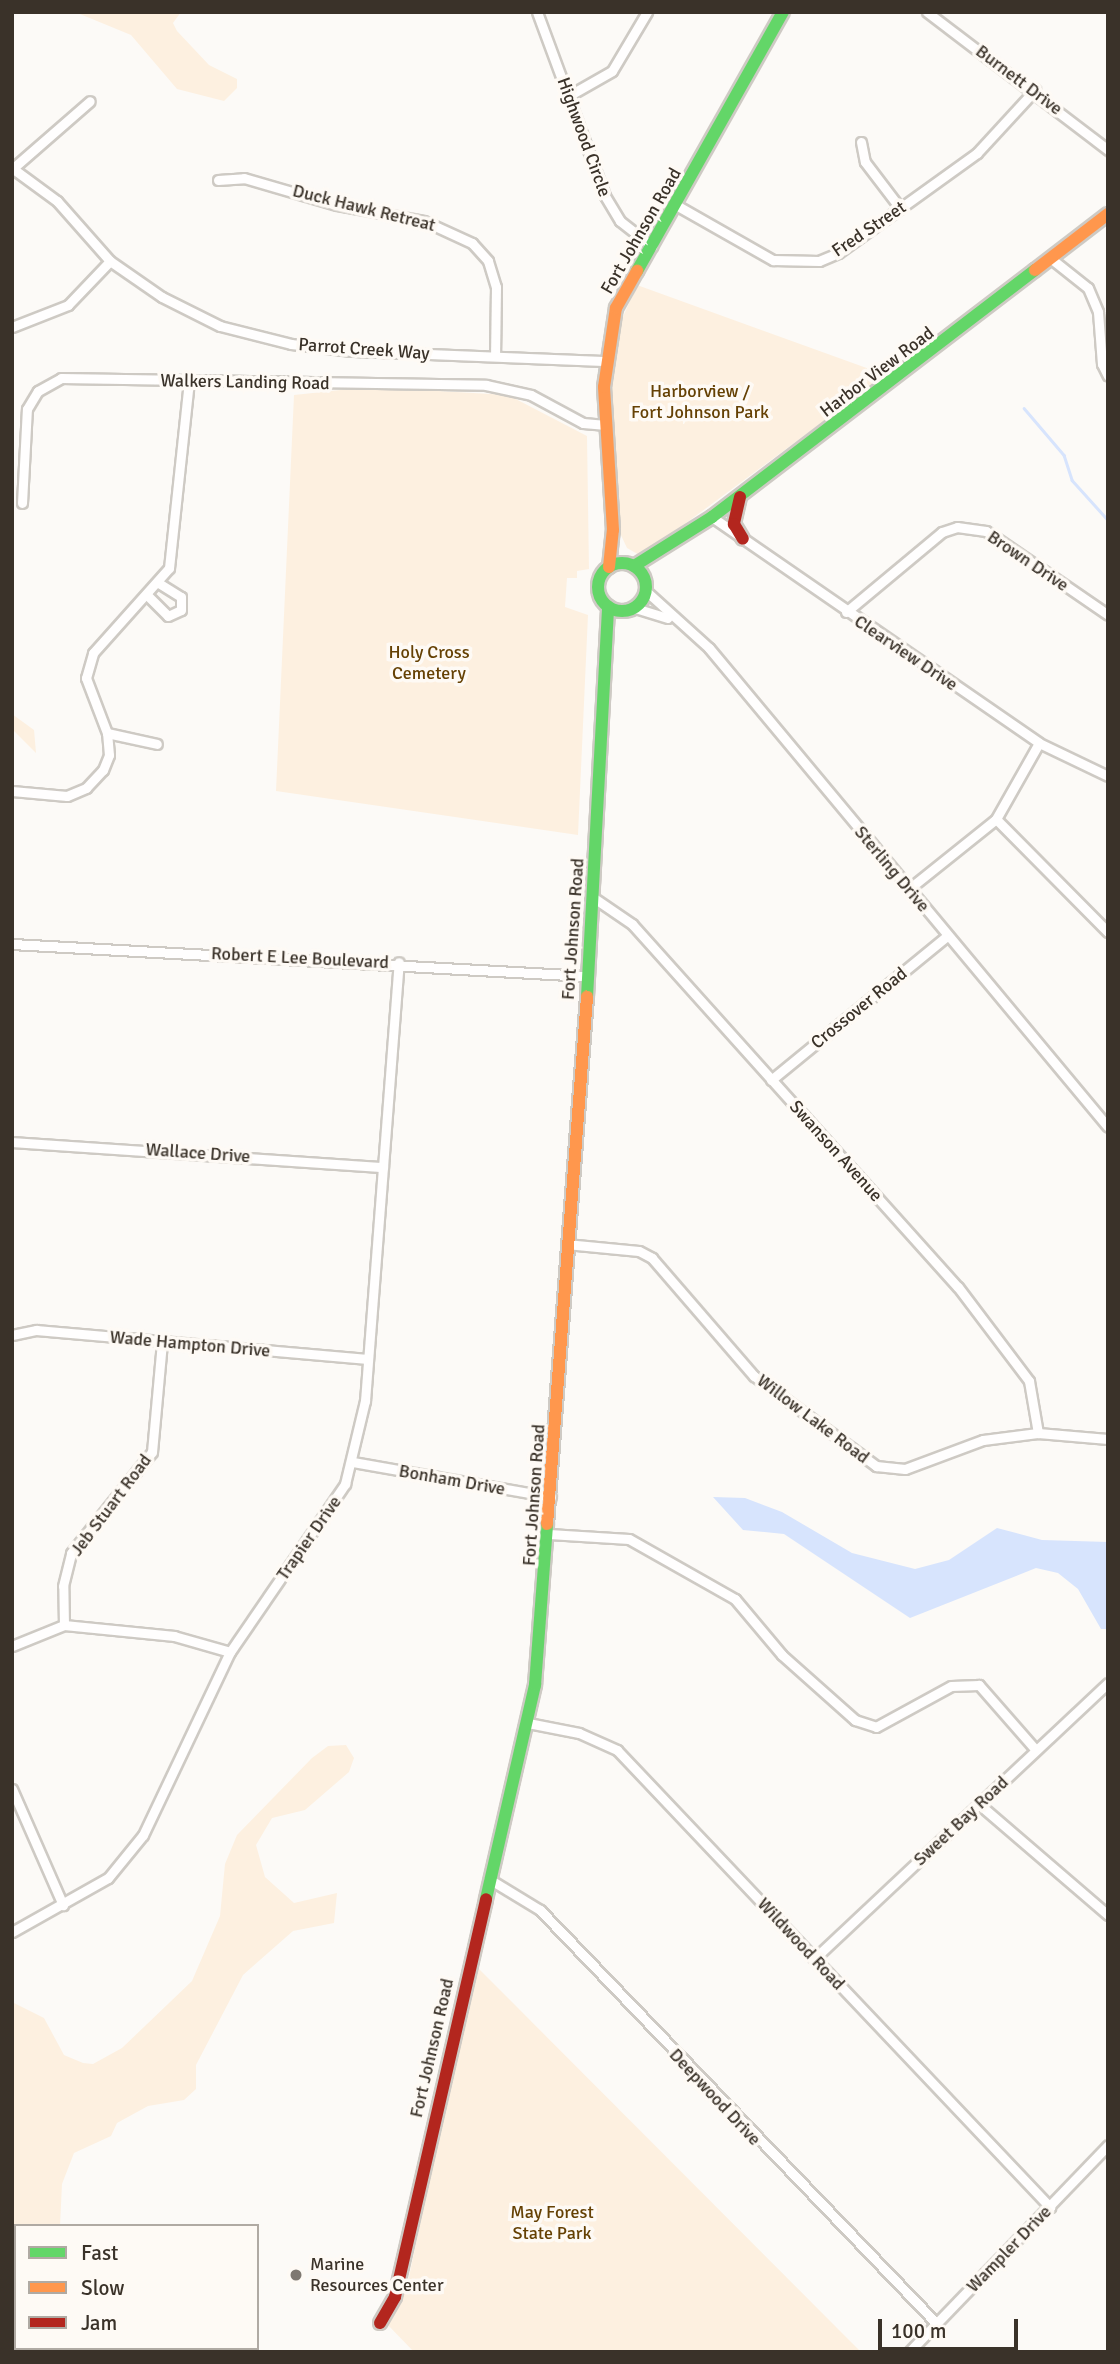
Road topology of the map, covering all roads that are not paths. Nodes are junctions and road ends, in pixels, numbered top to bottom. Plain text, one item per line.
1 (537, 12) edge
2 (647, 12) edge
3 (783, 12) edge
4 (928, 12) edge
5 (1035, 90) junction
6 (570, 95) junction
7 (90, 101) dead end
8 (861, 142) dead end
9 (1108, 150) edge
10 (12, 168) edge
11 (218, 180) dead end
12 (676, 205) junction
13 (900, 208) junction
14 (1108, 214) edge
15 (652, 246) junction
16 (110, 261) junction
17 (1054, 261) junction
18 (12, 327) edge
19 (495, 356) junction
20 (606, 361) junction
21 (1108, 376) edge
22 (189, 382) junction
23 (606, 425) junction
24 (740, 497) junction
25 (22, 503) dead end
26 (712, 517) junction
27 (613, 530) junction
28 (743, 539) junction
29 (663, 553) junction
30 (631, 565) junction
31 (609, 567) junction
32 (159, 583) junction
33 (646, 587) junction
34 (148, 596) junction
35 (608, 607) junction
36 (629, 610) junction
37 (846, 612) junction
38 (1108, 615) edge
39 (670, 618) junction
40 (606, 650) junction
41 (107, 733) junction
42 (1039, 743) junction
43 (158, 744) dead end
44 (1108, 776) edge
45 (12, 791) edge
46 (996, 819) junction
47 (910, 888) junction
48 (594, 898) junction
49 (1108, 932) edge
50 (947, 936) junction
51 (12, 944) edge
52 (399, 962) junction
53 (587, 976) junction
54 (771, 1080) junction
55 (1108, 1127) edge
56 (12, 1142) edge
57 (383, 1167) junction
58 (566, 1244) junction
59 (12, 1335) edge
60 (162, 1342) junction
61 (368, 1359) junction
62 (1038, 1433) junction
63 (1108, 1439) edge
64 (353, 1462) junction
65 (551, 1497) junction
66 (549, 1534) junction
67 (64, 1625) junction
68 (12, 1646) edge
69 (230, 1652) junction
70 (1108, 1682) edge
71 (527, 1723) junction
72 (1036, 1750) junction
73 (12, 1789) edge
74 (980, 1805) junction
75 (489, 1879) junction
76 (63, 1905) junction
77 (1108, 1915) edge
78 (12, 1932) edge
79 (814, 1959) junction
80 (1108, 2145) edge
81 (1050, 2207) junction
82 (380, 2323) dead end
83 (936, 2323) junction
84 (909, 2352) edge

1 - 6 street, Highwood Circle
2 - 6 street
3 - 12 street, Fort Johnson Road
4 - 5 street, Burnett Drive
5 - 9 street, Burnett Drive
5 - 13 street, Fred Street
6 - 15 street, Highwood Circle
7 - 10 street
8 - 13 street
10 - 16 street, Parrot Creek Way
11 - 19 street, Duck Hawk Retreat
12 - 13 street, Fred Street
12 - 15 street, Fort Johnson Road
14 - 17 street, Harbor View Road
15 - 20 street, Fort Johnson Road
16 - 18 street
16 - 19 street, Parrot Creek Way
17 - 21 street
17 - 24 street, Harbor View Road
19 - 20 street, Parrot Creek Way
20 - 23 street, Fort Johnson Road
22 - 23 street, Walkers Landing Road
22 - 25 street, Walkers Landing Road
22 - 32 street
23 - 27 street, Fort Johnson Road
24 - 26 street, Harbor View Road
24 - 28 street
26 - 28 street, Clearview Drive
26 - 29 street, Harbor View Road
27 - 30 street, Fort Johnson Road
27 - 31 street, Fort Johnson Road
28 - 37 street, Clearview Drive
29 - 30 street, Harbor View Road
29 - 33 street, Harbor View Road
30 - 31 street
30 - 33 street
31 - 35 street
32 - 34 street
32 - 34 street
33 - 36 street
33 - 39 street, Sterling Drive
34 - 41 street
35 - 36 street
35 - 40 street, Fort Johnson Road
36 - 39 street, Sterling Drive
36 - 40 street, Fort Johnson Road
37 - 38 street, Brown Drive
37 - 42 street, Clearview Drive
39 - 47 street, Sterling Drive
40 - 48 street, Fort Johnson Road
41 - 43 street
41 - 45 street
42 - 44 street, Clearview Drive
42 - 46 street
46 - 47 street
46 - 49 street
47 - 50 street, Sterling Drive
48 - 53 street, Fort Johnson Road
48 - 54 street, Swanson Avenue
50 - 54 street, Crossover Road
50 - 55 street, Sterling Drive
51 - 52 street, Robert E Lee Boulevard
52 - 53 street, Robert E Lee Boulevard
52 - 57 street, Trapier Drive
53 - 58 street, Fort Johnson Road
54 - 62 street, Swanson Avenue
56 - 57 street, Wallace Drive
57 - 61 street, Trapier Drive
58 - 62 street, Willow Lake Road
58 - 65 street, Fort Johnson Road
59 - 60 street, Wade Hampton Drive
60 - 61 street, Wade Hampton Drive
60 - 67 street, Jeb Stuart Road
61 - 64 street, Trapier Drive
62 - 63 street, Willow Lake Road
64 - 65 street, Bonham Drive
64 - 69 street, Trapier Drive
65 - 66 street, Fort Johnson Road
66 - 71 street, Fort Johnson Road
66 - 72 street
67 - 68 street
67 - 69 street
69 - 76 street, Trapier Drive
70 - 72 street, Sweet Bay Road
71 - 75 street, Fort Johnson Road
71 - 79 street, Wildwood Road
72 - 74 street, Sweet Bay Road
73 - 76 street
74 - 77 street
74 - 79 street, Sweet Bay Road
75 - 82 street, Fort Johnson Road
75 - 83 street, Deepwood Drive
76 - 78 street, Trapier Drive
79 - 81 street, Wildwood Road
80 - 81 street, Wampler Drive
81 - 83 street, Wampler Drive
83 - 84 street, Wampler Drive

